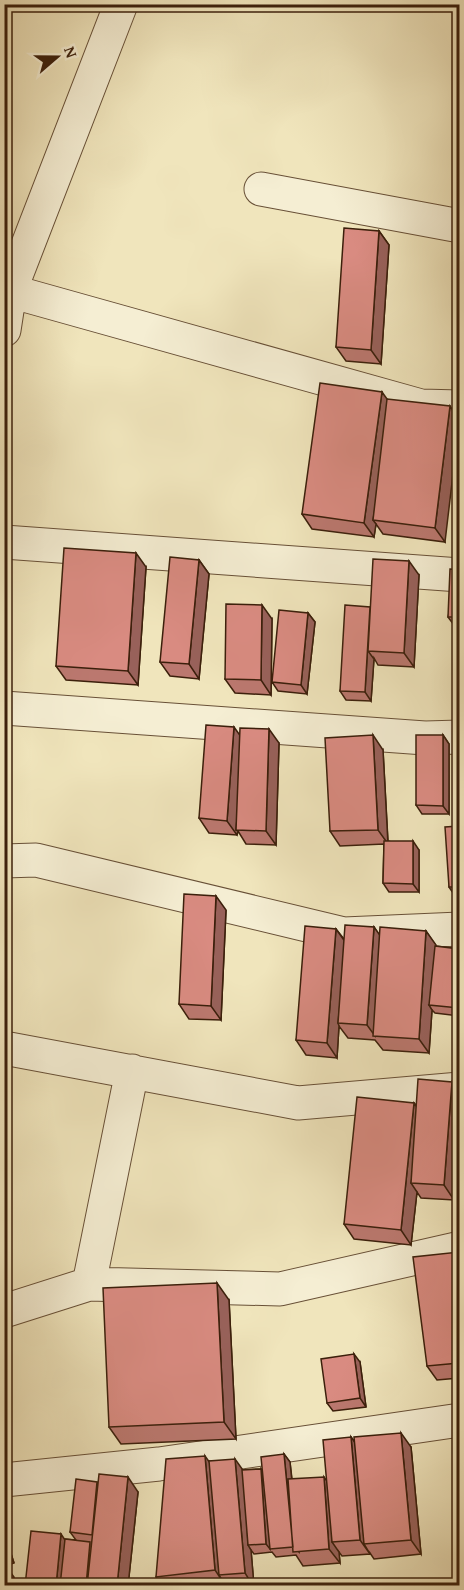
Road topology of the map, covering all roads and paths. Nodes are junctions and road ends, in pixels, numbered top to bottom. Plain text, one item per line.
1 (121, 4) edge
2 (261, 189) dead end
3 (459, 226) edge
4 (10, 291) junction
5 (4, 330) edge
6 (459, 407) edge
7 (4, 542) edge
8 (459, 575) edge
9 (4, 708) edge
10 (459, 737) edge
11 (4, 861) edge
12 (459, 929) edge
13 (4, 1048) edge
14 (132, 1071) junction
15 (459, 1089) edge
16 (459, 1248) edge
17 (89, 1284) junction
18 (4, 1311) edge
19 (459, 1420) edge
20 (4, 1480) edge

1 - 4 street
2 - 3 street
4 - 5 street
4 - 6 street
7 - 8 street
9 - 10 street
11 - 12 street
13 - 14 street
14 - 15 street
14 - 17 street
16 - 17 street
17 - 18 street
19 - 20 street

